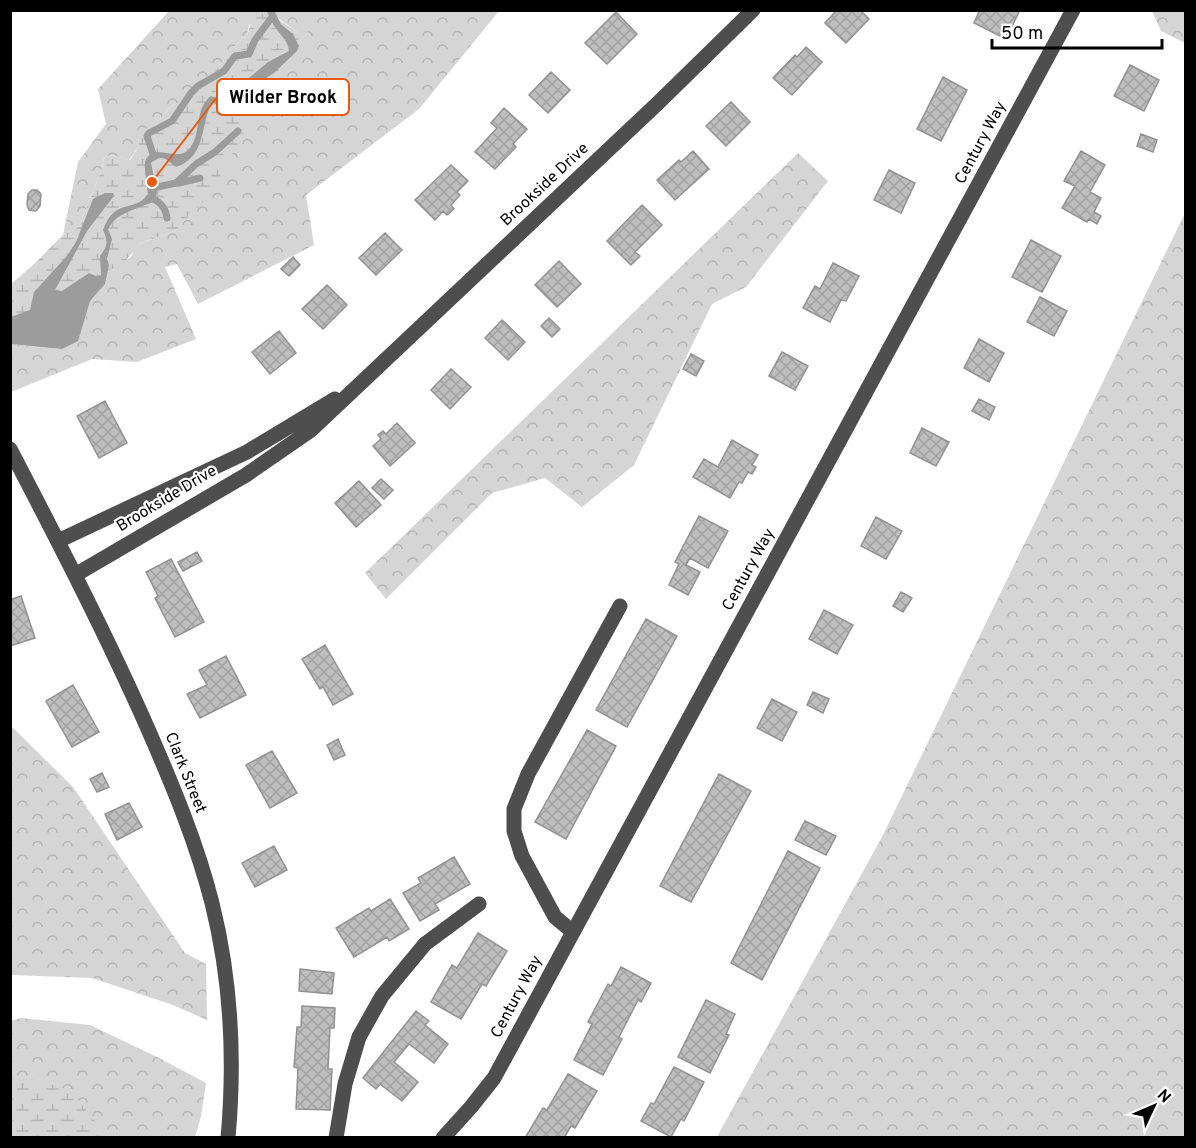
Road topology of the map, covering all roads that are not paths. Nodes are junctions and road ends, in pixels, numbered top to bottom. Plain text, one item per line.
1 (753, 10) edge
2 (1073, 10) edge
3 (360, 384) junction
4 (10, 449) edge
5 (58, 541) junction
6 (75, 575) junction
7 (620, 606) dead end
8 (479, 904) dead end
9 (573, 932) junction
10 (228, 1137) edge
11 (336, 1137) edge
12 (443, 1137) edge

1 - 3 street, Brookside Drive
2 - 9 street, Century Way
3 - 5 street, Brookside Drive
3 - 6 street, Brookside Drive
4 - 5 street, Clark Street
5 - 6 street, Clark Street
6 - 10 street, Clark Street
7 - 9 street
8 - 11 street
9 - 12 street, Century Way

